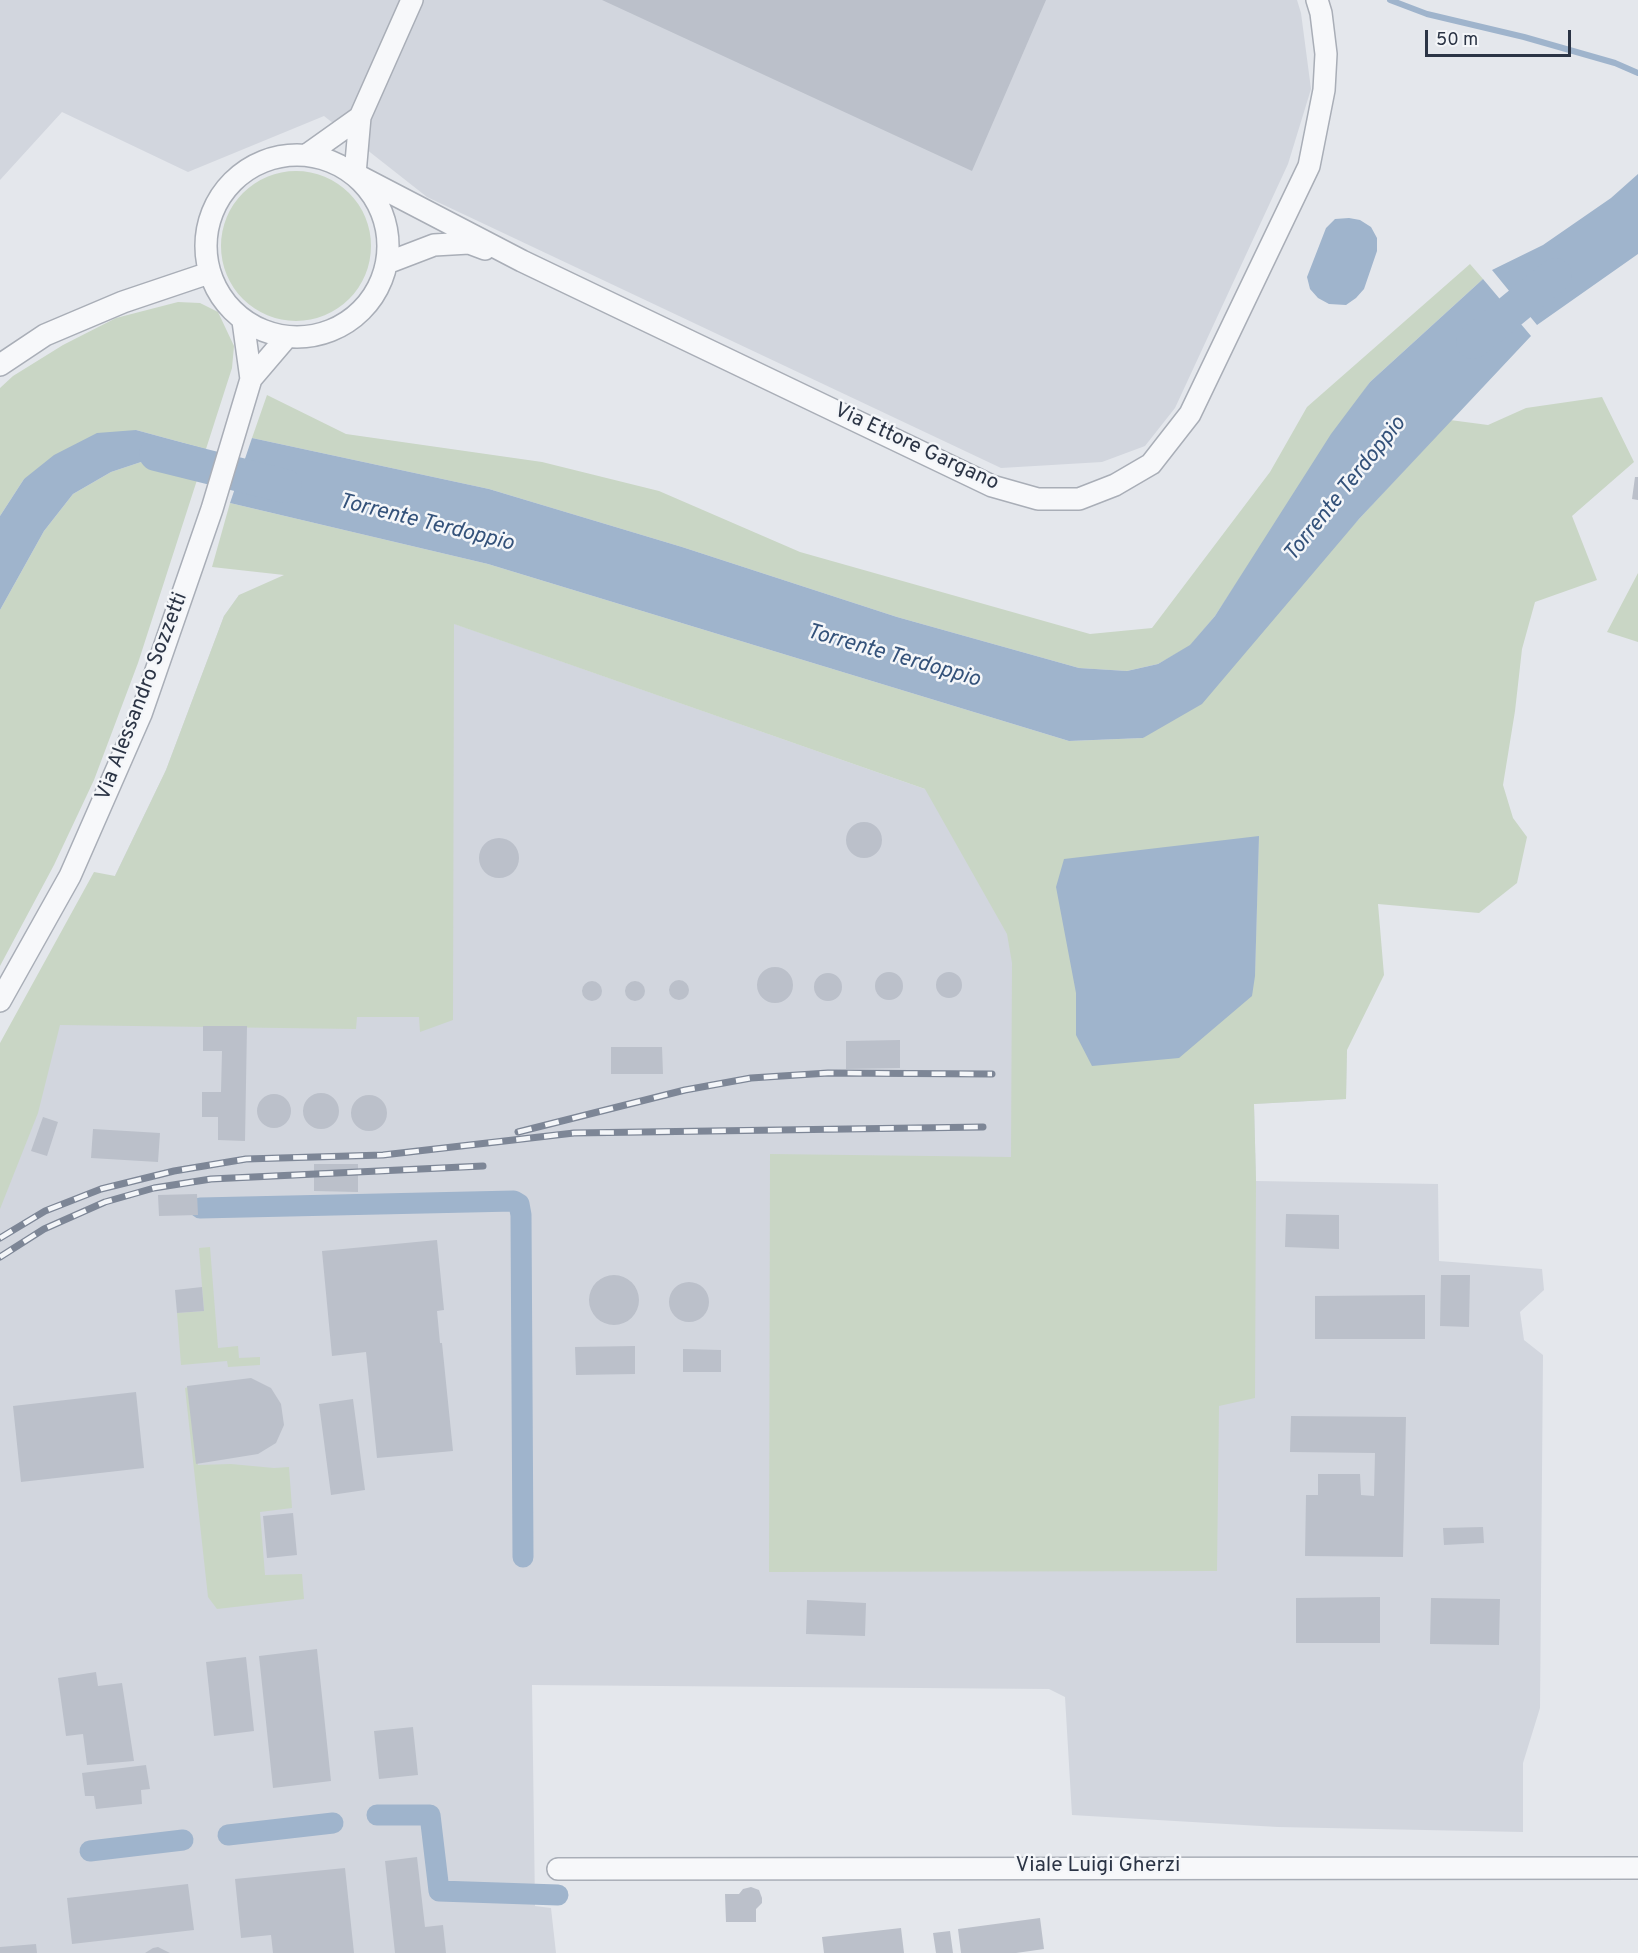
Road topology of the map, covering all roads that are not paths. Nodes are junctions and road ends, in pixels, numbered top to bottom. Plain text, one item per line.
1 (412, 0) edge
2 (1317, 0) edge
3 (360, 117) junction
4 (309, 154) junction
5 (355, 174) junction
6 (522, 261) junction
7 (387, 263) junction
8 (209, 273) junction
9 (243, 321) junction
10 (286, 338) junction
11 (0, 365) edge
12 (251, 379) junction
13 (0, 1001) edge
14 (1638, 1868) edge
15 (558, 1869) dead end

1 - 3 street
2 - 6 street, Via Ettore Gargano
3 - 4 street
3 - 5 street
4 - 5 street
4 - 8 street
5 - 6 street, Via Ettore Gargano
5 - 7 street
6 - 7 street, Via Ettore Gargano
7 - 10 street
8 - 9 street
8 - 11 street
9 - 10 street
9 - 12 street, Via Alessandro Sozzetti
10 - 12 street, Via Alessandro Sozzetti
12 - 13 street, Via Alessandro Sozzetti
14 - 15 street, Viale Luigi Gherzi

